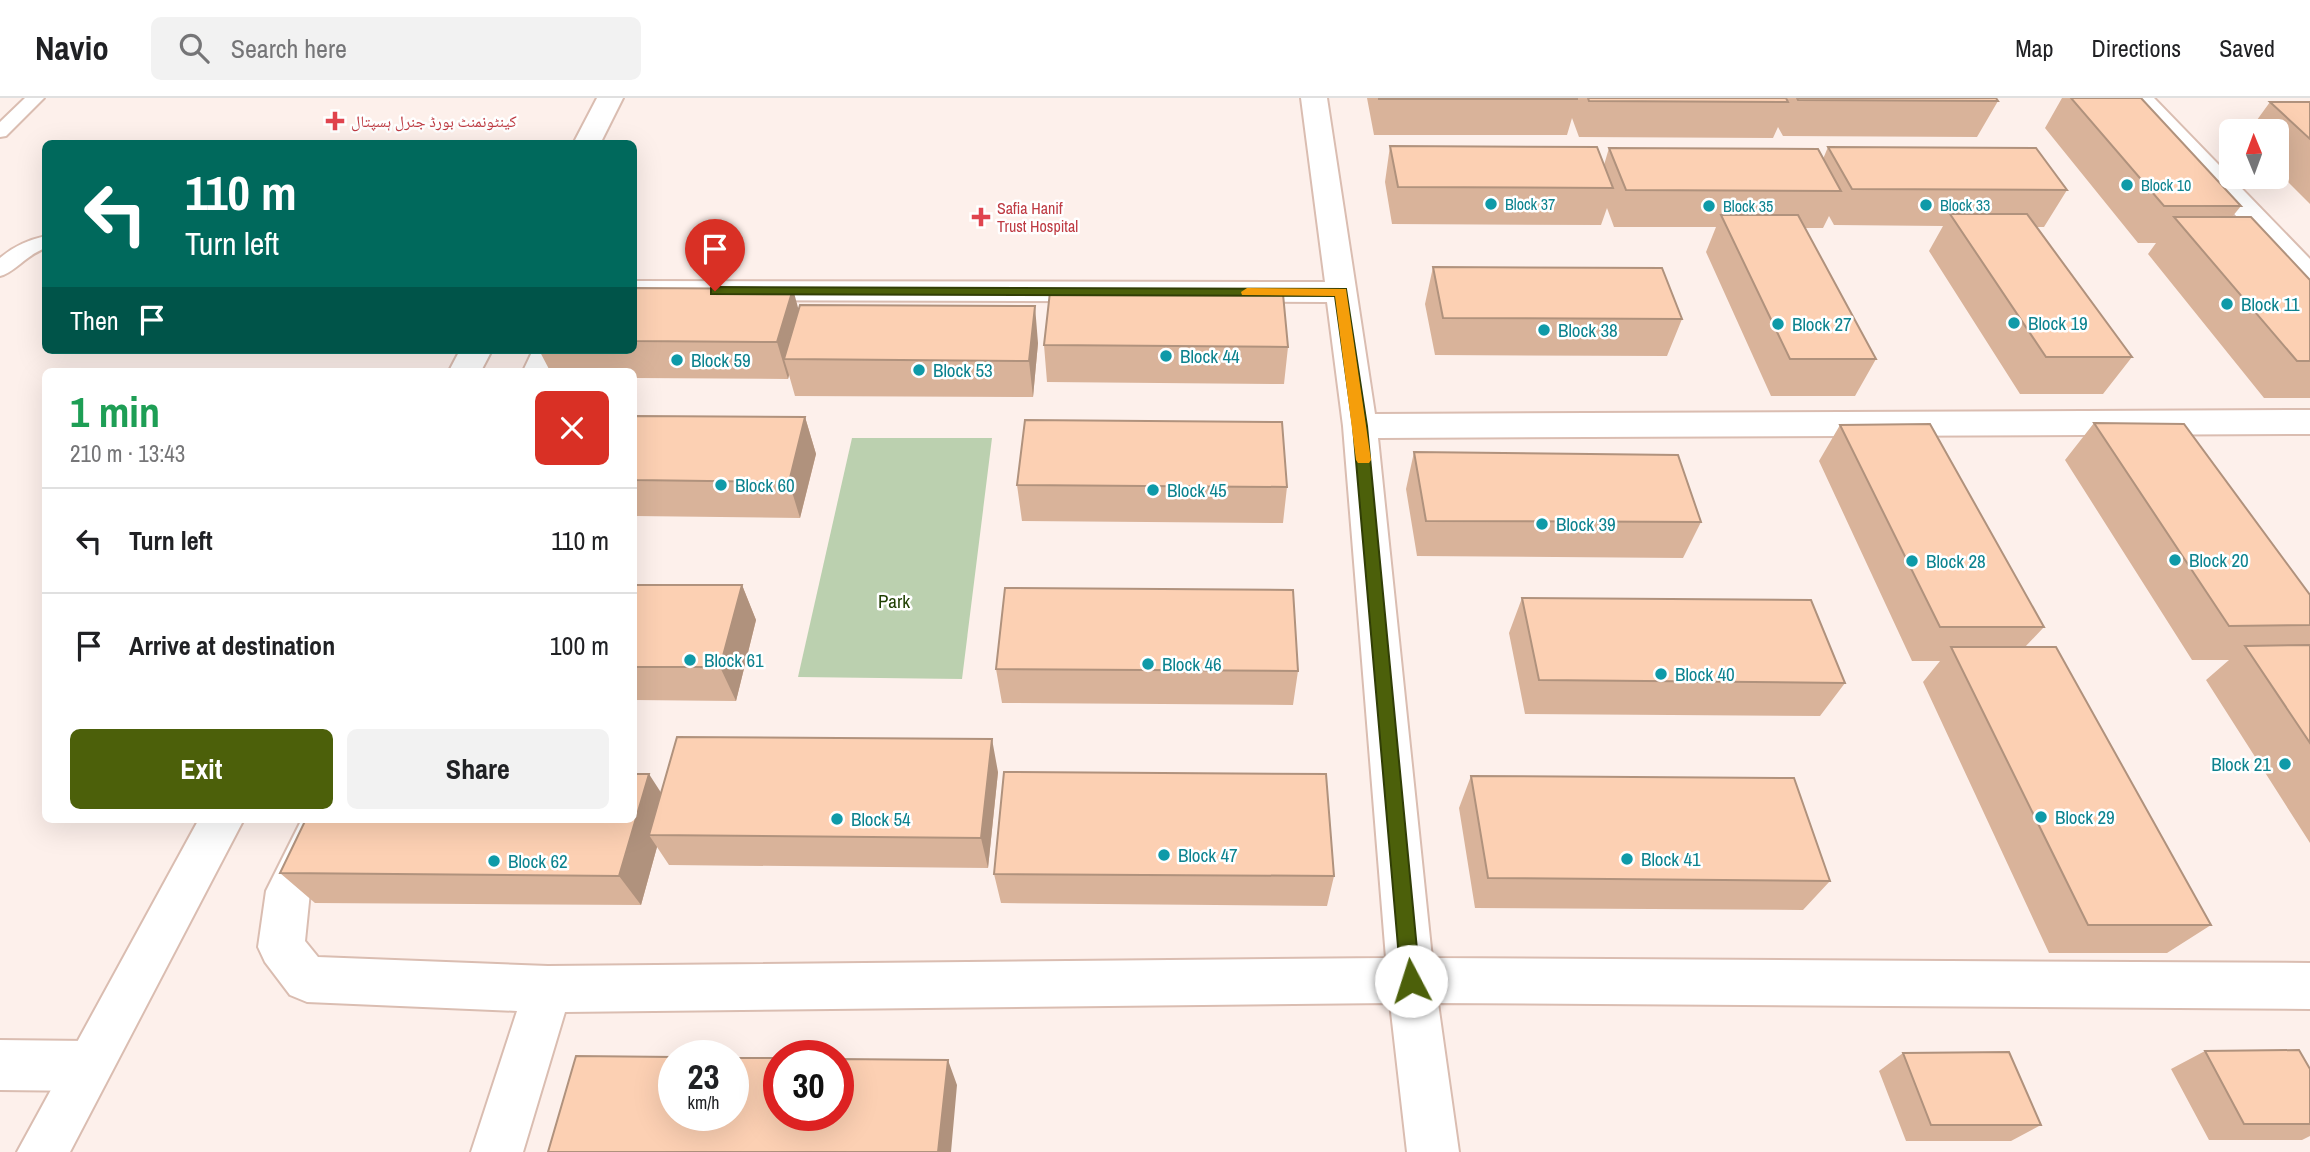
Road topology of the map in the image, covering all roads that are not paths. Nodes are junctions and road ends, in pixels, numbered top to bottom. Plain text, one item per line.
1 (35, 98) edge
2 (610, 98) edge
3 (1314, 98) edge
4 (2140, 98) edge
5 (0, 132) edge
6 (588, 140) edge
7 (42, 243) edge
8 (0, 270) edge
9 (2310, 276) edge
10 (637, 291) edge
11 (1341, 292) junction
12 (2310, 422) edge
13 (1360, 426) junction
14 (220, 823) edge
15 (322, 823) edge
16 (1411, 981) junction
17 (2310, 986) edge
18 (548, 989) junction
19 (0, 1065) edge
20 (88, 1066) junction
21 (43, 1152) edge
22 (497, 1152) edge
23 (1433, 1152) edge

1 - 5 lane
2 - 6 street
3 - 11 street
4 - 9 street
7 - 8 lane
10 - 11 street
11 - 13 street
12 - 13 street
13 - 16 street
14 - 20 street
15 - 18 street
16 - 17 street
16 - 18 street
16 - 23 street
18 - 22 street
19 - 20 street
20 - 21 street

